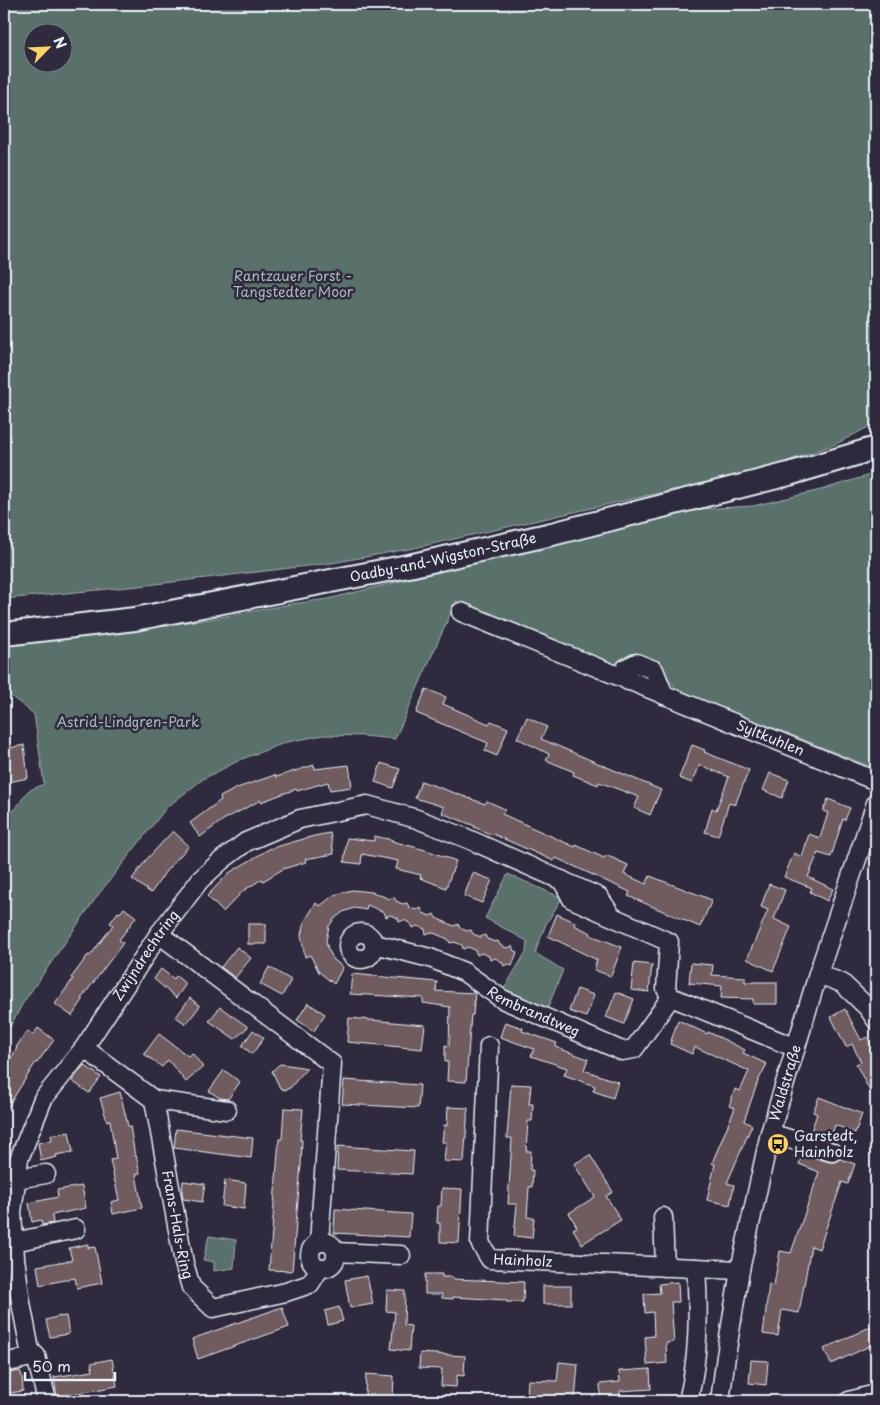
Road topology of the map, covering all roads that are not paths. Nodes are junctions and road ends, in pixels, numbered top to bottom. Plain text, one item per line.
1 (876, 448) edge
2 (461, 612) dead end
3 (4, 634) edge
4 (876, 781) edge
5 (876, 802) edge
6 (159, 934) junction
7 (375, 944) dead end
8 (818, 974) junction
9 (671, 997) junction
10 (876, 1020) edge
11 (489, 1046) dead end
12 (84, 1048) junction
13 (796, 1048) junction
14 (154, 1100) junction
15 (227, 1110) dead end
16 (770, 1133) junction
17 (832, 1152) dead end
18 (46, 1174) dead end
19 (16, 1179) junction
20 (663, 1217) dead end
21 (76, 1229) dead end
22 (319, 1242) junction
23 (336, 1252) junction
24 (11, 1253) edge
25 (401, 1255) dead end
26 (665, 1267) junction
27 (320, 1268) junction
28 (696, 1268) junction
29 (740, 1270) junction
30 (36, 1356) junction
31 (4, 1363) edge
32 (876, 1394) edge
33 (47, 1401) edge
34 (688, 1401) edge
35 (720, 1401) edge
36 (849, 1401) edge

1 - 3 main road, Oadby-and-Wigston-Straße
2 - 4 street, Syltkuhlen
5 - 8 street, Waldstraße
6 - 9 street, Zwijndrechtring
6 - 12 street, Zwijndrechtring
6 - 22 street
7 - 9 street, Rembrandtweg
8 - 10 street
8 - 13 street, Waldstraße
9 - 13 street
11 - 26 street, Hainholz
12 - 14 street
12 - 19 street, Zwijndrechtring
13 - 16 street, Waldstraße
14 - 15 street
14 - 27 street, Frans-Hals-Ring
16 - 17 street
16 - 29 street, Waldstraße
18 - 19 street
19 - 24 street, Zwijndrechtring
20 - 26 street
21 - 24 street
22 - 23 street
22 - 27 street
23 - 25 street
23 - 27 street, Frans-Hals-Ring
24 - 30 street, Zwijndrechtring
26 - 28 street, Hainholz
28 - 29 street, Hainholz
28 - 34 street
29 - 35 street, Waldstraße
30 - 31 street
30 - 33 street, Zwijndrechtring
32 - 36 street

